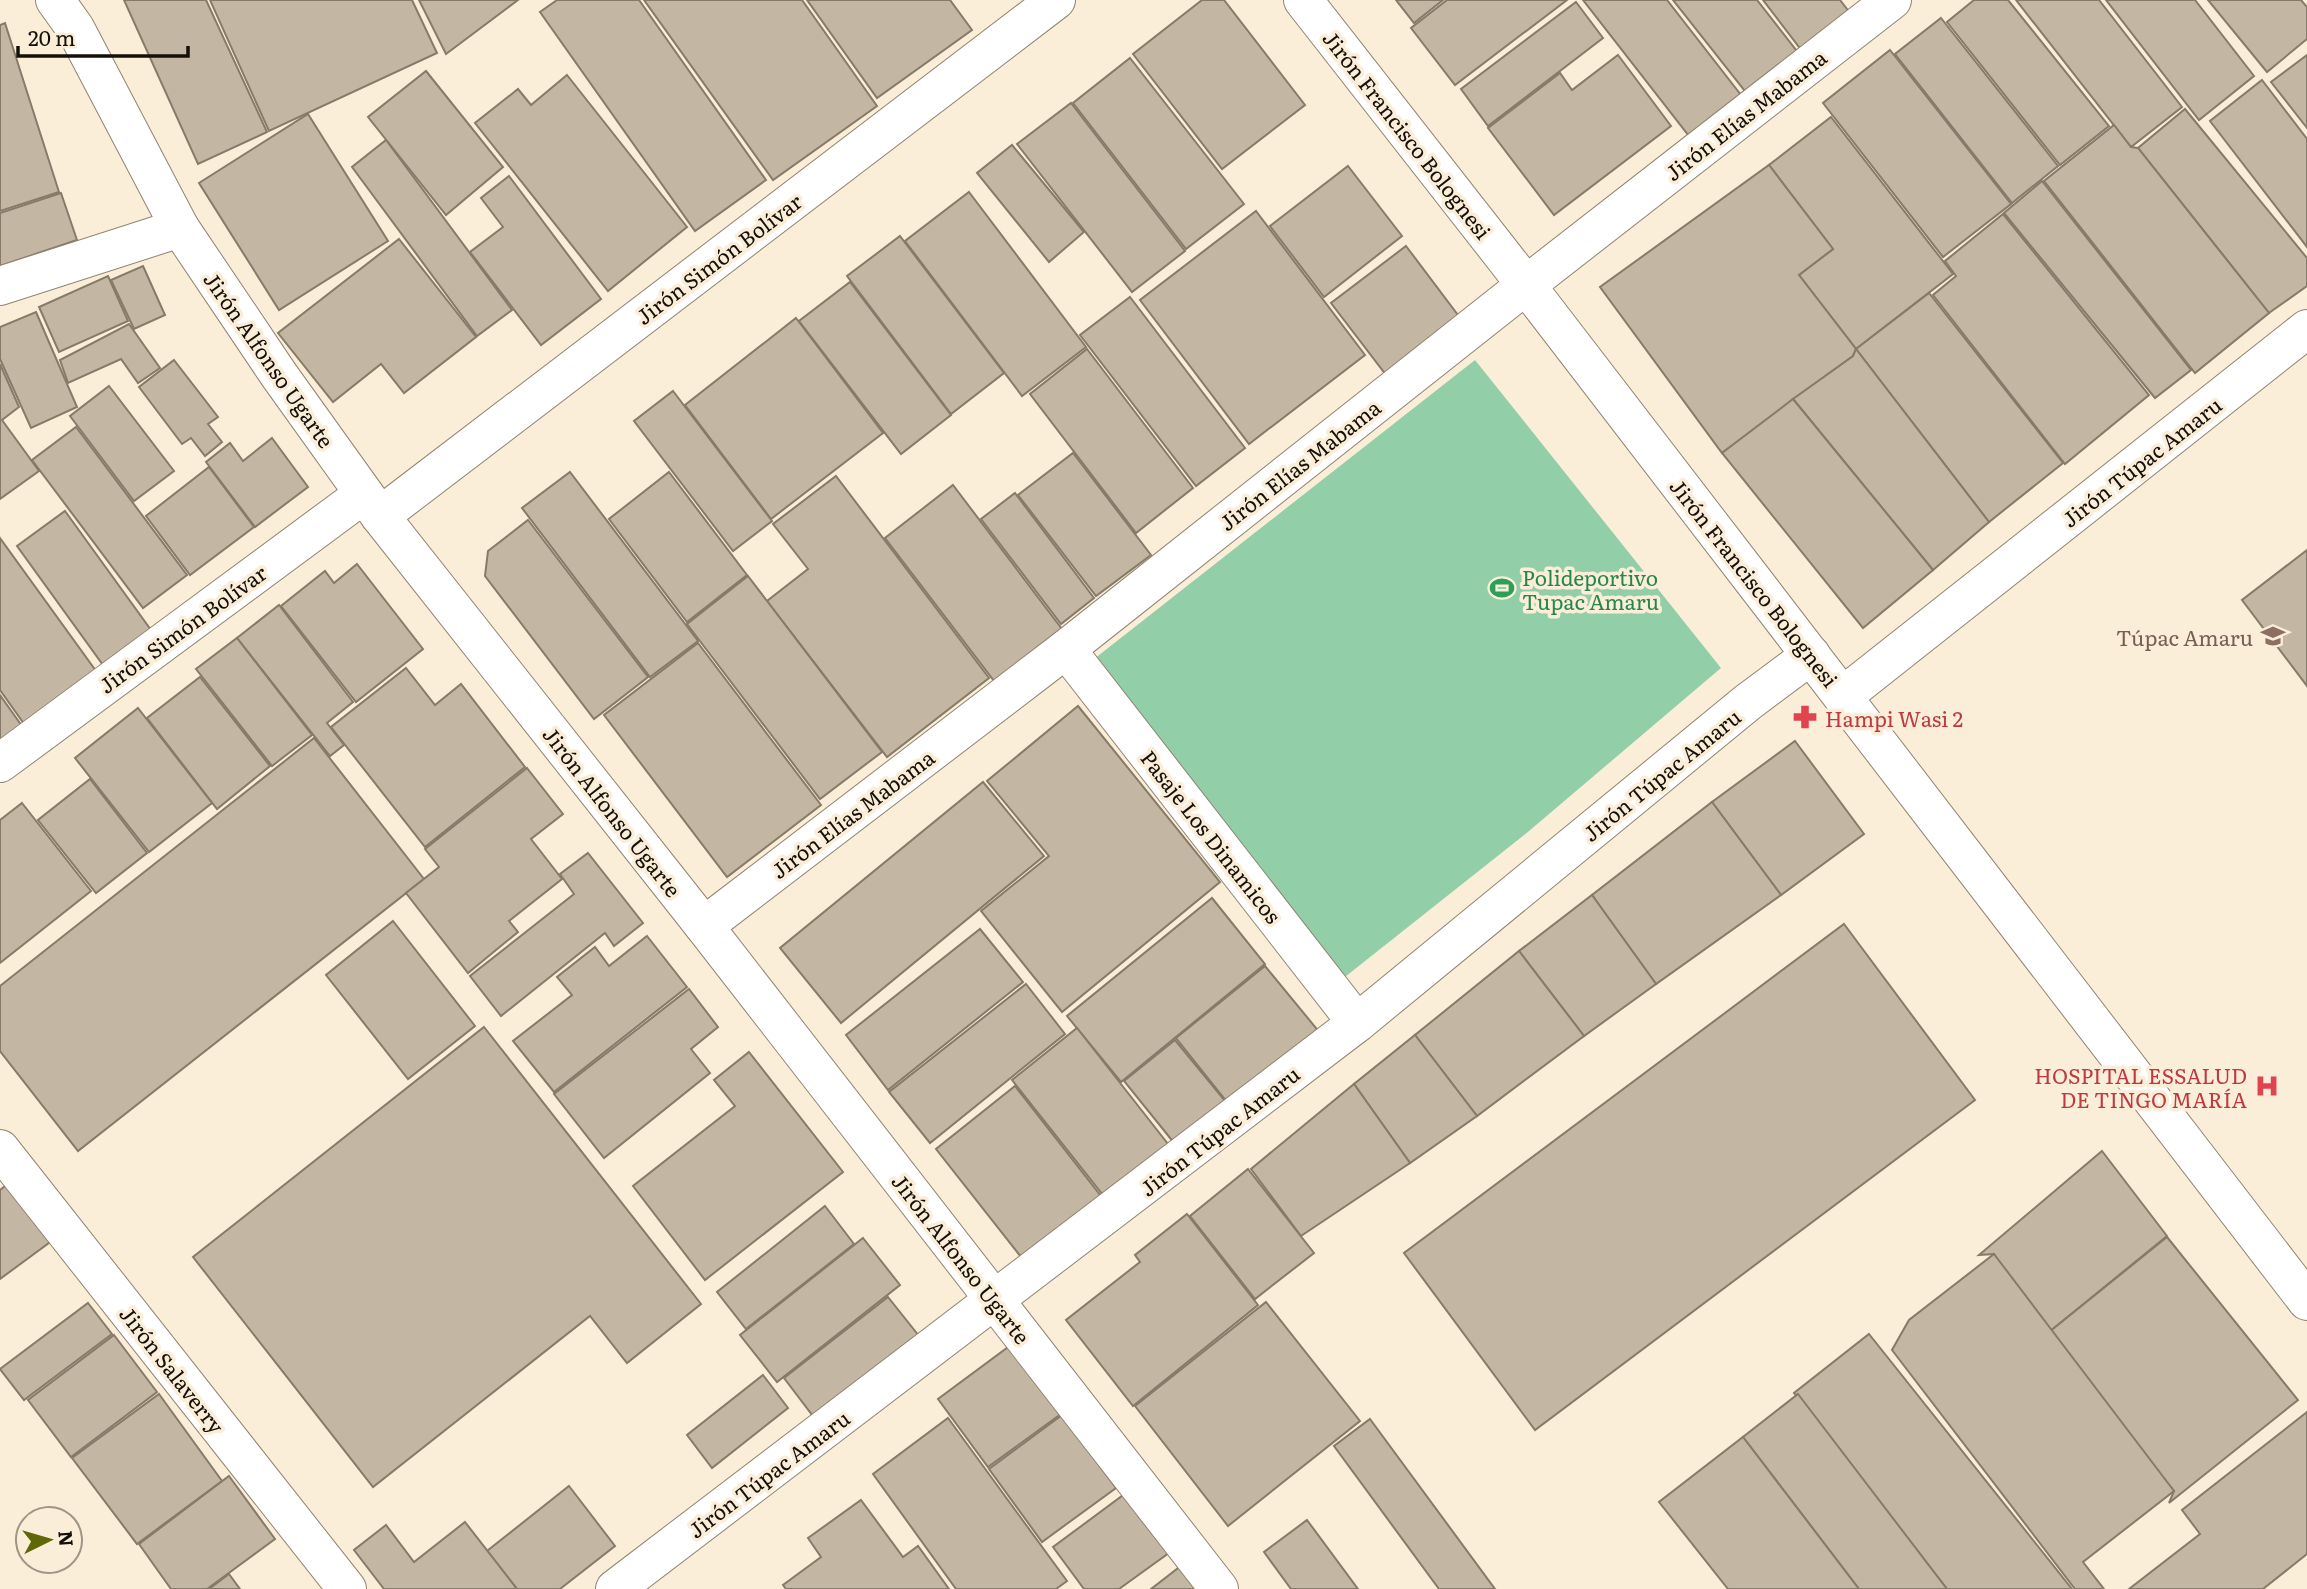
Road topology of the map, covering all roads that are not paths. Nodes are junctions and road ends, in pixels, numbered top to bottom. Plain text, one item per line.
1 (55, 0) edge
2 (1056, 0) edge
3 (1303, 0) edge
4 (1892, 0) edge
5 (180, 228) junction
6 (1526, 285) junction
7 (0, 286) edge
8 (2307, 329) edge
9 (372, 505) junction
10 (1066, 649) junction
11 (1811, 655) junction
12 (1843, 696) junction
13 (0, 763) edge
14 (704, 926) junction
15 (1357, 1023) junction
16 (0, 1149) edge
17 (996, 1301) junction
18 (2307, 1301) edge
19 (346, 1589) edge
20 (615, 1589) edge
21 (1219, 1589) edge

1 - 5 street, Jirón Alfonso Ugarte
2 - 9 street, Jirón Simón Bolívar
3 - 6 street, Jirón Francisco Bolognesi
4 - 6 street, Jirón Elías Mabama
5 - 7 street
5 - 9 street, Jirón Alfonso Ugarte
6 - 10 street, Jirón Elías Mabama
6 - 11 street, Jirón Francisco Bolognesi
8 - 12 street, Jirón Túpac Amaru
9 - 13 street, Jirón Simón Bolívar
9 - 14 street, Jirón Alfonso Ugarte
10 - 14 street, Jirón Elías Mabama
10 - 15 street, Pasaje Los Dinamicos
11 - 12 street, Jirón Francisco Bolognesi
11 - 15 street, Jirón Túpac Amaru
12 - 18 street, Jirón Francisco Bolognesi
14 - 17 street, Jirón Alfonso Ugarte
15 - 17 street, Jirón Túpac Amaru
16 - 19 street, Jirón Salaverry
17 - 20 street, Jirón Túpac Amaru
17 - 21 street, Jirón Alfonso Ugarte

